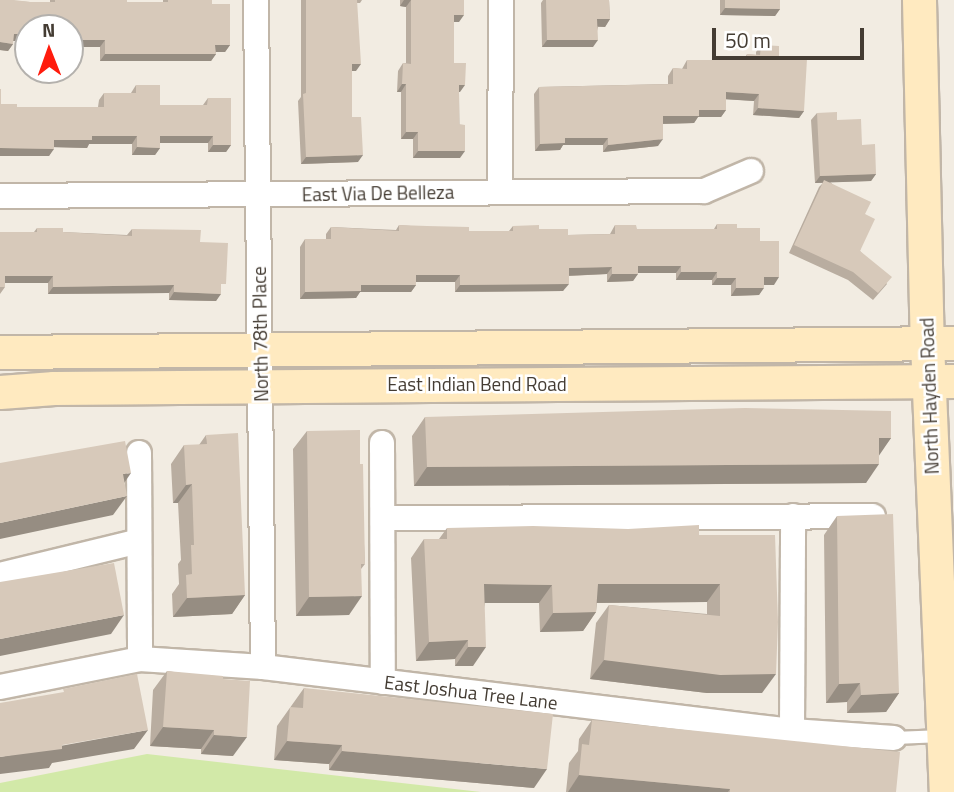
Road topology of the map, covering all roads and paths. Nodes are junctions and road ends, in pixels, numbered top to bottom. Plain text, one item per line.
1 (256, 0) edge
2 (501, 0) edge
3 (919, 0) edge
4 (751, 170) dead end
5 (500, 191) junction
6 (258, 195) junction
7 (0, 196) edge
8 (940, 343) edge
9 (260, 348) junction
10 (0, 352) edge
11 (941, 382) edge
12 (261, 386) junction
13 (0, 392) edge
14 (382, 443) dead end
15 (139, 453) dead end
16 (793, 516) junction
17 (884, 516) edge
18 (383, 518) junction
19 (139, 541) junction
20 (0, 575) edge
21 (140, 659) junction
22 (263, 667) junction
23 (383, 682) junction
24 (0, 687) edge
25 (792, 731) junction
26 (943, 736) junction
27 (894, 738) joint
28 (946, 792) edge

1 - 6 street, North 78th Place
2 - 5 street
3 - 8 main road, North Hayden Road
4 - 5 street, East Via De Belleza
5 - 6 street, East Via De Belleza
6 - 7 street, East Via De Belleza
6 - 9 street, North 78th Place
8 - 9 main road, East Indian Bend Road
8 - 11 main road, North Hayden Road
9 - 10 main road, East Indian Bend Road
9 - 12 street, North 78th Place
11 - 12 main road, East Indian Bend Road
11 - 26 main road, North Hayden Road
12 - 13 main road, East Indian Bend Road
12 - 22 street, North 78th Place
14 - 18 street
15 - 19 street
16 - 17 street
16 - 18 street
16 - 25 street
18 - 23 street
19 - 20 street
19 - 21 street
21 - 22 street, East Joshua Tree Lane
21 - 24 street, East Joshua Tree Lane
22 - 23 street, East Joshua Tree Lane
23 - 25 street, East Joshua Tree Lane
25 - 27 street, East Joshua Tree Lane
26 - 27 lane, East Joshua Tree Lane
26 - 28 main road, North Hayden Road

